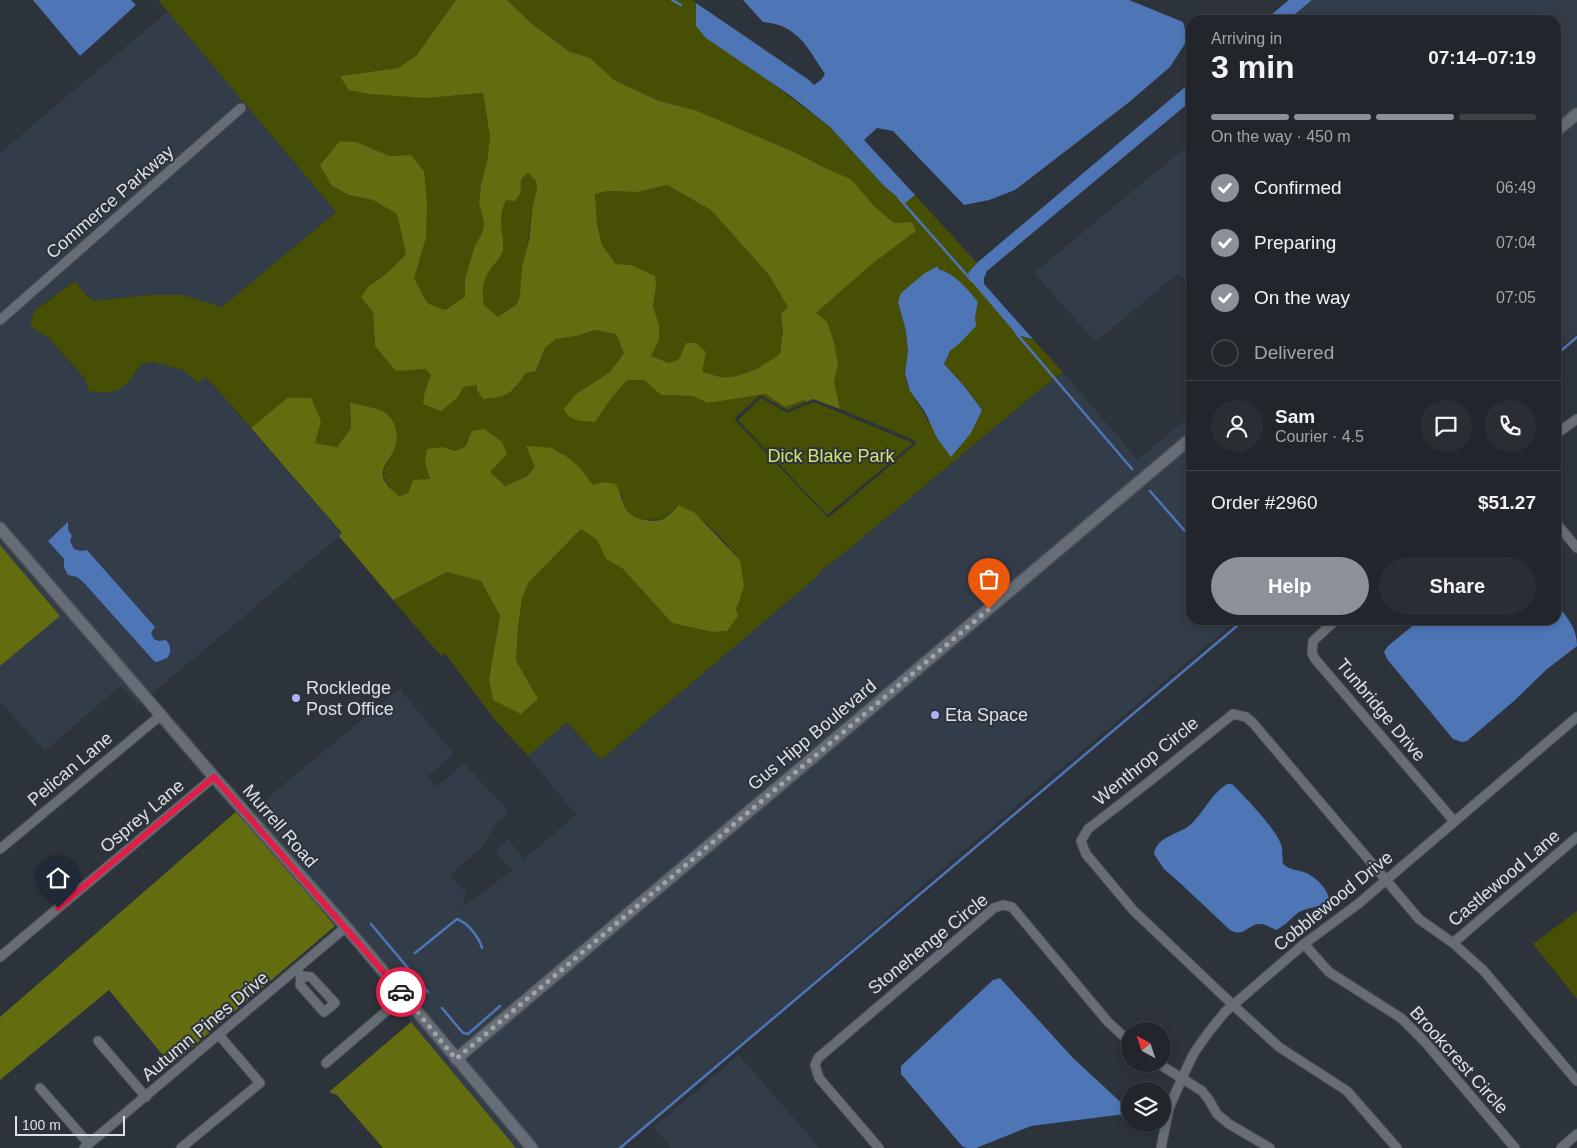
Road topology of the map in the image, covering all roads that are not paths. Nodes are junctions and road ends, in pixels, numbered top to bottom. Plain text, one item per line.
1 (241, 108) dead end
2 (1577, 114) edge
3 (1561, 127) edge
4 (0, 320) edge
5 (1577, 419) edge
6 (1561, 430) edge
7 (1186, 442) edge
8 (0, 528) edge
9 (1561, 529) edge
10 (1577, 548) edge
11 (1331, 625) edge
12 (161, 714) junction
13 (1577, 718) edge
14 (214, 777) junction
15 (1454, 821) junction
16 (1577, 837) edge
17 (0, 849) edge
18 (1386, 881) junction
19 (346, 927) junction
20 (1304, 944) junction
21 (1453, 944) junction
22 (0, 957) edge
23 (404, 996) junction
24 (1233, 1005) junction
25 (1121, 1034) edge
26 (219, 1035) junction
27 (98, 1040) dead end
28 (456, 1059) junction
29 (326, 1063) dead end
30 (1171, 1071) edge
31 (1182, 1078) junction
32 (1577, 1081) edge
33 (40, 1088) dead end
34 (146, 1097) junction
35 (1577, 1134) edge
36 (86, 1146) edge
37 (181, 1148) edge
38 (532, 1148) edge
39 (879, 1148) edge
40 (1161, 1148) edge
41 (1270, 1148) edge
42 (1397, 1148) edge
43 (1515, 1148) edge
44 (1561, 1148) edge

1 - 4 street, Commerce Parkway
2 - 3 street
5 - 6 street
7 - 28 street, Gus Hipp Boulevard
8 - 12 street, Murrell Road
9 - 10 street
11 - 15 street, Tunbridge Drive
12 - 14 street, Murrell Road
12 - 17 street, Pelican Lane
13 - 15 street, Cobblewood Drive
14 - 19 street, Murrell Road
14 - 22 street, Osprey Lane
15 - 18 street, Cobblewood Drive
16 - 21 street, Castlewood Lane
18 - 20 street, Cobblewood Drive
18 - 21 street
18 - 24 street, Wenthrop Circle
19 - 23 street, Murrell Road
19 - 26 street, Autumn Pines Drive
20 - 24 street, Cobblewood Drive
20 - 43 street, Brookcrest Circle
21 - 32 street
23 - 28 street, Murrell Road
23 - 29 street
24 - 31 street, Cobblewood Drive
24 - 42 street
25 - 39 street, Stonehenge Circle
26 - 34 street, Autumn Pines Drive
26 - 37 street
27 - 34 street
28 - 38 street, Murrell Road
30 - 31 street
31 - 40 street, Cobblewood Drive
31 - 41 street
33 - 36 street
34 - 36 street, Autumn Pines Drive
35 - 44 street

